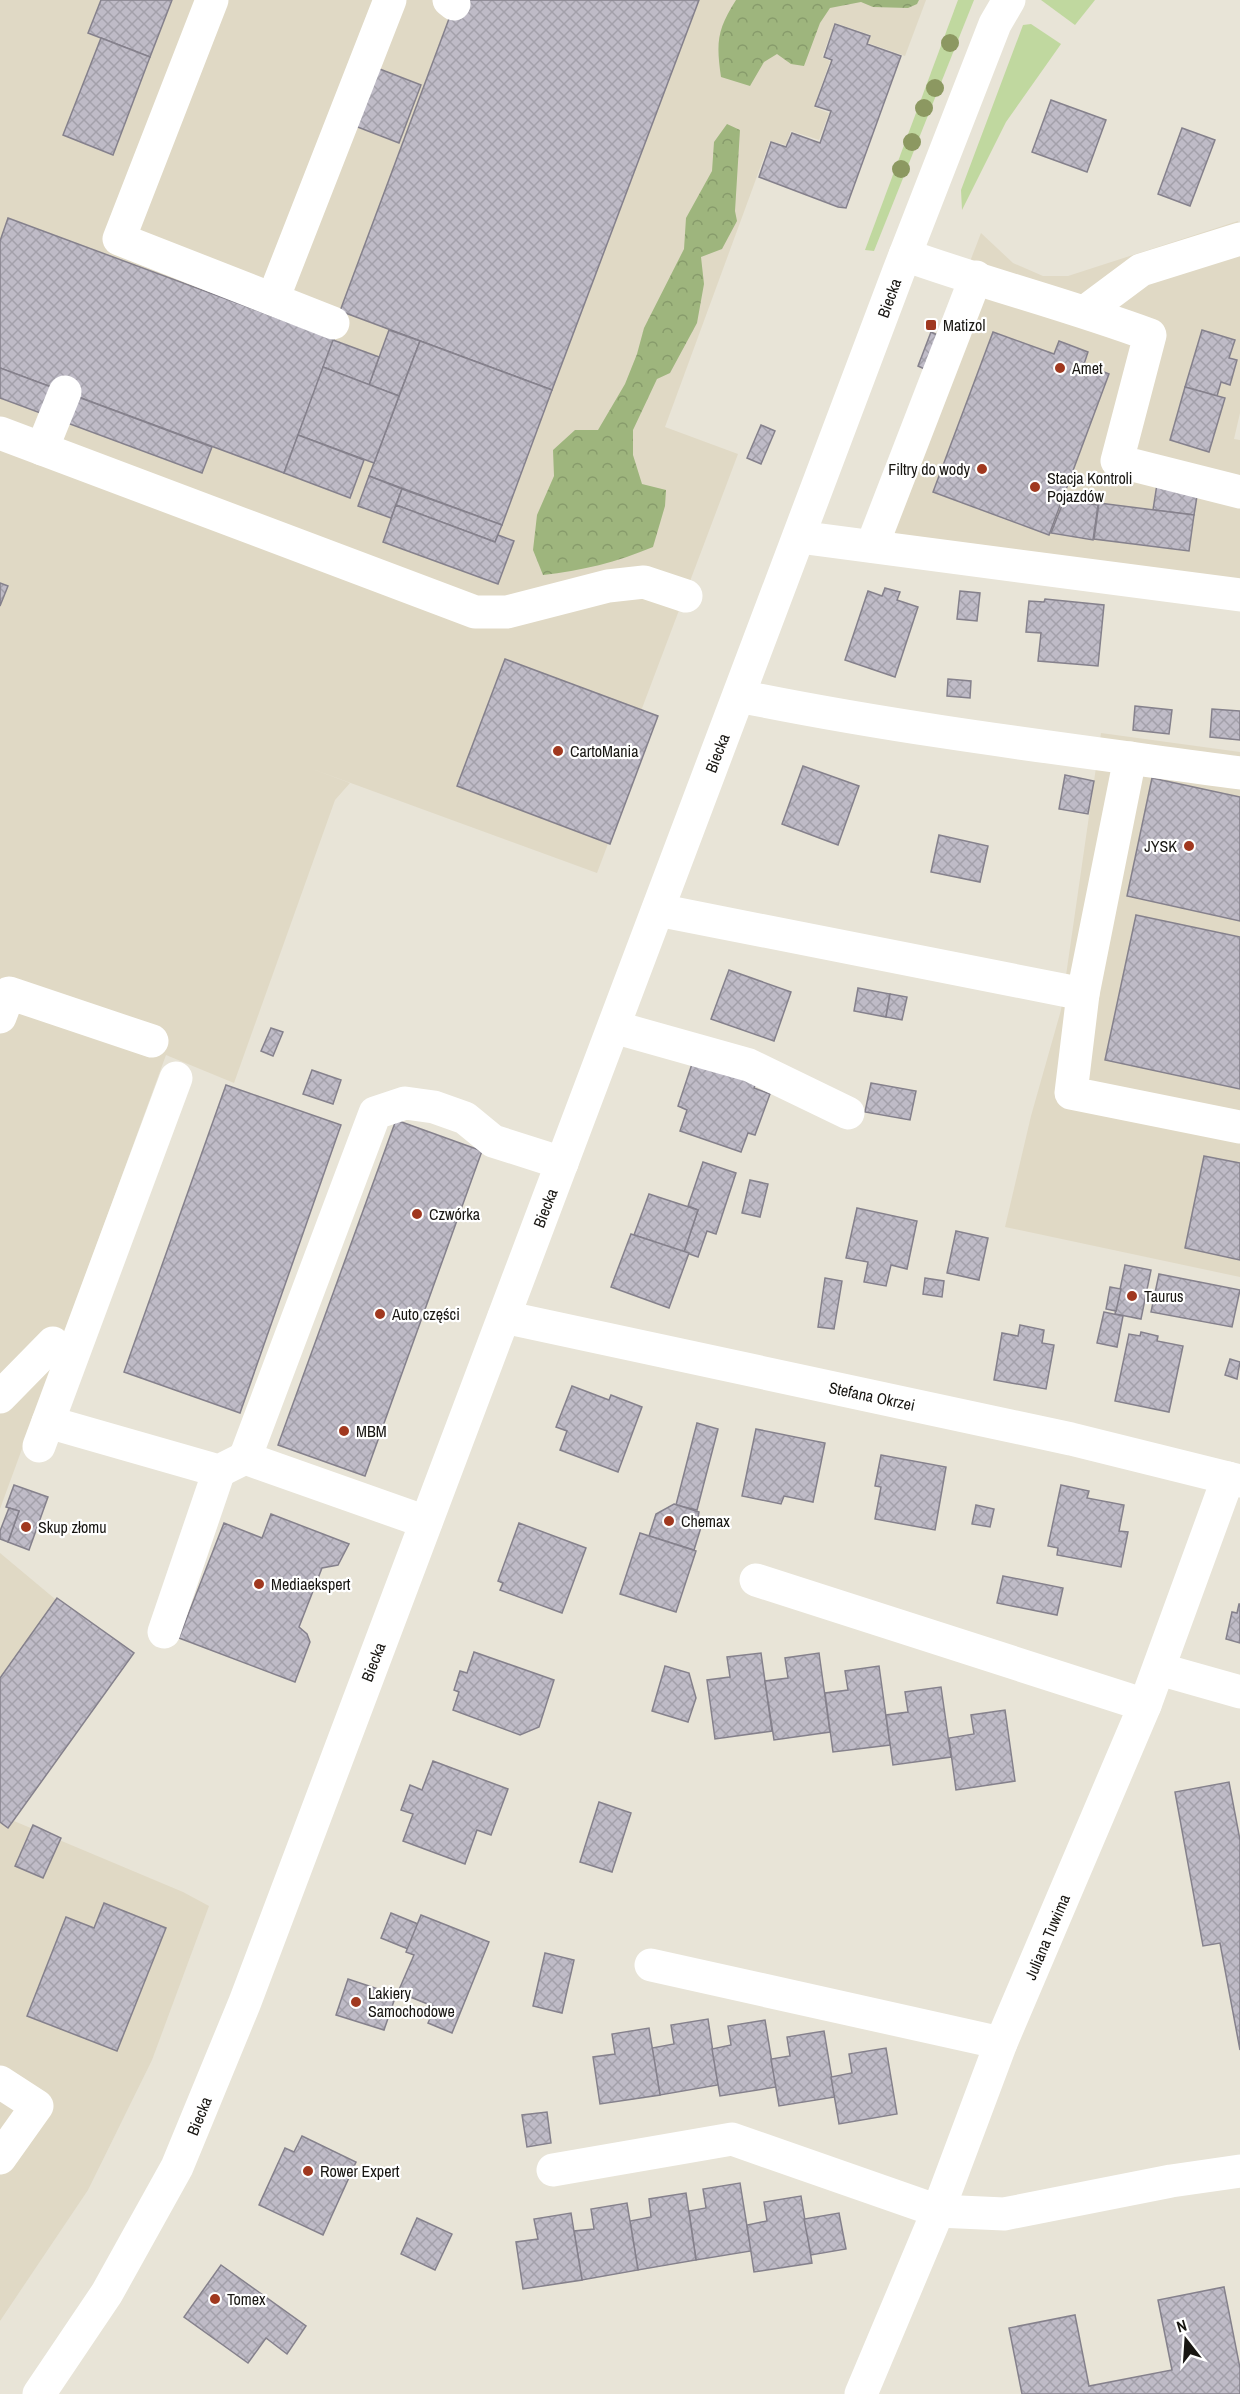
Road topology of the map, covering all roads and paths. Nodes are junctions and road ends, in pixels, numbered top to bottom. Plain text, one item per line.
1 (212, 0) edge
2 (390, 0) edge
3 (1009, 0) edge
4 (1240, 239) edge
5 (905, 255) junction
6 (976, 277) junction
7 (273, 299) junction
8 (1086, 311) junction
9 (333, 323) dead end
10 (65, 392) dead end
11 (0, 433) edge
12 (42, 449) junction
13 (1240, 492) edge
14 (799, 537) junction
15 (872, 546) junction
16 (1240, 595) edge
17 (686, 596) dead end
18 (739, 696) junction
19 (1130, 758) junction
20 (1240, 773) edge
21 (658, 910) junction
22 (1083, 994) junction
23 (3, 1000) edge
24 (614, 1027) junction
25 (152, 1041) dead end
26 (177, 1078) dead end
27 (848, 1113) dead end
28 (1240, 1127) edge
29 (562, 1163) junction
30 (504, 1317) junction
31 (53, 1343) dead end
32 (0, 1397) edge
33 (232, 1464) junction
34 (1234, 1480) edge
35 (426, 1522) junction
36 (756, 1580) dead end
37 (164, 1632) dead end
38 (1158, 1669) junction
39 (1240, 1692) edge
40 (1145, 1705) junction
41 (651, 1965) dead end
42 (1001, 2043) junction
43 (0, 2082) edge
44 (0, 2158) edge
45 (553, 2170) dead end
46 (1240, 2171) edge
47 (938, 2211) junction
48 (39, 2394) edge
49 (861, 2394) edge

1 - 7 street
2 - 7 street
3 - 5 street, Biecka
4 - 8 street
5 - 6 street
5 - 14 street, Biecka
6 - 8 street
6 - 15 street
7 - 9 street
8 - 13 street
10 - 12 street
11 - 12 street
12 - 17 street
14 - 15 street
14 - 18 street, Biecka
15 - 16 street
18 - 19 street
18 - 21 street, Biecka
19 - 20 street
19 - 22 street
21 - 22 street
21 - 24 street, Biecka
22 - 28 street
23 - 25 street
24 - 27 street
24 - 29 street, Biecka
26 - 33 street
29 - 30 street, Biecka
29 - 33 street
30 - 34 street, Stefana Okrzei
30 - 35 street, Biecka
31 - 32 street
33 - 35 street
33 - 37 street
34 - 38 street, Juliana Tuwima
35 - 48 street, Biecka
36 - 40 street
38 - 39 street
38 - 40 street, Juliana Tuwima
40 - 42 street, Juliana Tuwima
41 - 42 street
42 - 47 street, Juliana Tuwima
43 - 44 street
45 - 47 street
46 - 47 street
47 - 49 street, Juliana Tuwima

